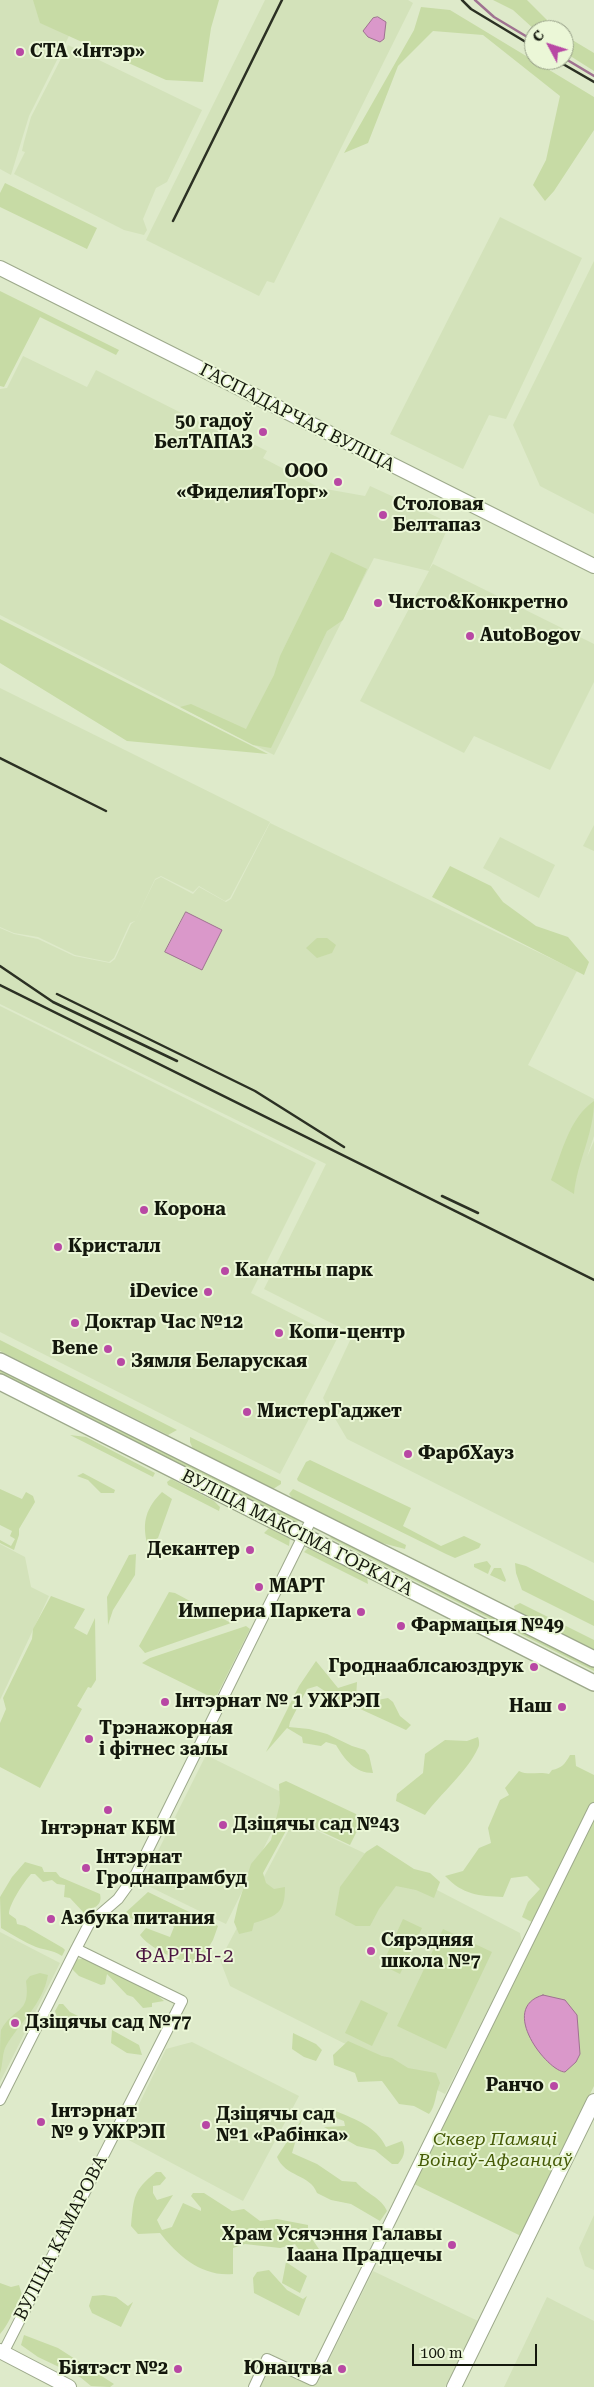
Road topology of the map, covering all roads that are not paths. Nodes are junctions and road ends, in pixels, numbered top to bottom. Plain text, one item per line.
1 (0, 268) edge
2 (594, 566) edge
3 (0, 1361) edge
4 (0, 1382) edge
5 (312, 1518) junction
6 (304, 1535) junction
7 (594, 1659) edge
8 (594, 1683) edge
9 (594, 1808) edge
10 (76, 1949) junction
11 (0, 2100) edge
12 (594, 2101) edge
13 (1, 2352) edge
14 (69, 2387) edge
15 (254, 2387) edge
16 (454, 2387) edge

1 - 2 street, ГАСПАДАРЧАЯ ВУЛІЦА
3 - 5 main road, ВУЛІЦА МАКСІМА ГОРКАГА
4 - 6 main road, ВУЛІЦА МАКСІМА ГОРКАГА
5 - 6 street
5 - 7 main road, ВУЛІЦА МАКСІМА ГОРКАГА
6 - 8 main road, ВУЛІЦА МАКСІМА ГОРКАГА
6 - 10 street
9 - 15 street
10 - 11 street
10 - 13 street, ВУЛІЦА КАМАРОВА
12 - 16 street
13 - 14 street

